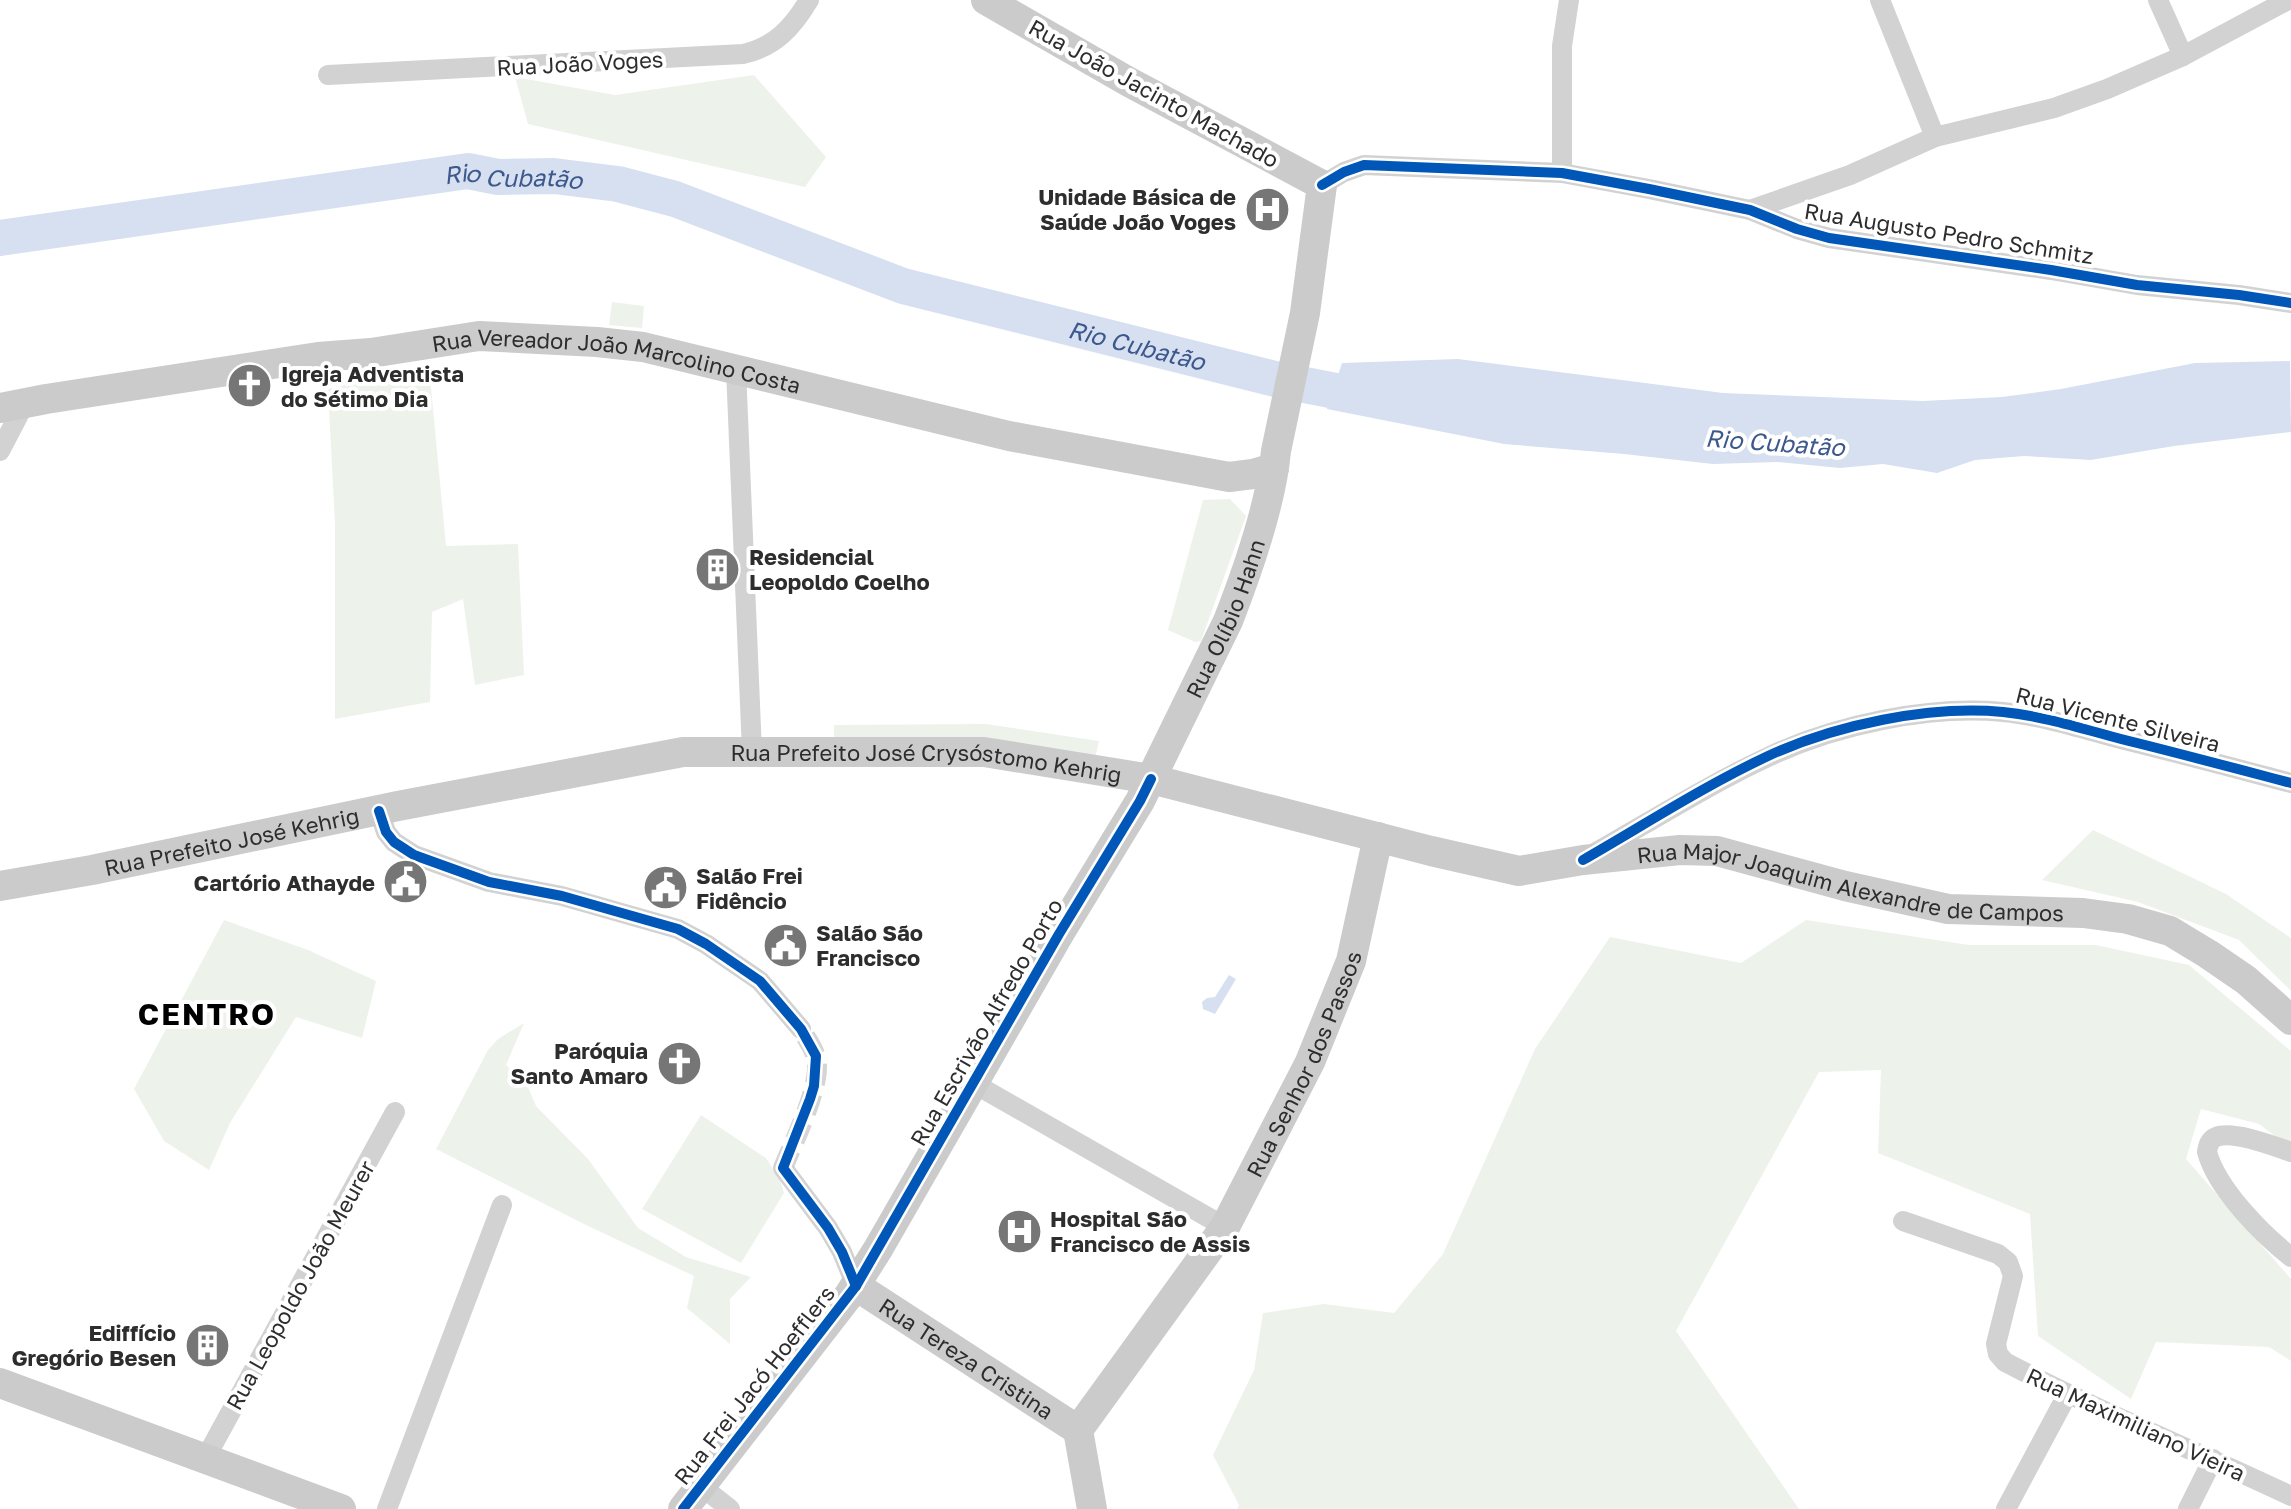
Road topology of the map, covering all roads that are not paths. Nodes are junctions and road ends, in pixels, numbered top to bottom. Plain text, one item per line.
1 (809, 0) edge
2 (986, 0) edge
3 (1569, 0) edge
4 (1880, 0) edge
5 (2158, 0) edge
6 (2288, 0) edge
7 (2183, 56) junction
8 (328, 75) dead end
9 (1935, 137) junction
10 (1562, 173) junction
11 (1322, 185) junction
12 (1750, 210) junction
13 (2291, 303) edge
14 (736, 369) junction
15 (13, 406) edge
16 (0, 451) edge
17 (1275, 460) junction
18 (1229, 477) junction
19 (1265, 508) junction
20 (752, 752) junction
21 (700, 753) joint
22 (1151, 779) junction
23 (2291, 783) edge
24 (379, 811) junction
25 (1378, 837) junction
26 (1583, 860) junction
27 (0, 886) edge
28 (2291, 1020) edge
29 (801, 1029) tunnel mouth
30 (973, 1083) junction
31 (395, 1112) dead end
32 (2291, 1152) edge
33 (783, 1168) dead end
34 (502, 1205) dead end
35 (1903, 1221) dead end
36 (1225, 1227) junction
37 (2291, 1257) edge
38 (856, 1286) junction
39 (0, 1383) edge
40 (2067, 1395) junction
41 (1078, 1430) junction
42 (205, 1459) junction
43 (2213, 1459) junction
44 (2291, 1496) edge
45 (692, 1498) edge
46 (341, 1509) edge
47 (387, 1509) edge
48 (730, 1509) edge
49 (1092, 1509) edge
50 (2006, 1509) edge
51 (2188, 1509) edge

1 - 8 street, Rua João Voges
2 - 11 main road, Rua João Jacinto Machado
3 - 10 street
4 - 9 street
5 - 7 street
6 - 7 street
7 - 9 street
9 - 12 street
10 - 11 street, Rua Augusto Pedro Schmitz
10 - 12 street, Rua Augusto Pedro Schmitz
11 - 17 main road, Rua Olíbio Hahn
12 - 13 street, Rua Augusto Pedro Schmitz
14 - 15 main road, Rua Vereador João Marcolino Costa
14 - 18 main road, Rua Vereador João Marcolino Costa
14 - 20 street
15 - 16 street
17 - 18 main road, Rua Vereador João Marcolino Costa
17 - 19 main road, Rua Olíbio Hahn
18 - 19 main road, Rua Vereador João Marcolino Costa
19 - 22 main road, Rua Olíbio Hahn
20 - 21 main road, Rua Prefeito José Crysóstomo Kehrig
20 - 22 main road, Rua Prefeito José Crysóstomo Kehrig
21 - 24 main road, Rua Prefeito José Kehrig
22 - 25 main road, Rua Major Joaquim Alexandre de Campos
22 - 30 main road, Rua Escrivão Alfredo Porto
23 - 26 street, Rua Vicente Silveira
24 - 27 main road, Rua Prefeito José Kehrig
24 - 29 street
25 - 26 main road, Rua Major Joaquim Alexandre de Campos
25 - 36 main road, Rua Senhor dos Passos
26 - 28 main road, Rua Major Joaquim Alexandre de Campos
30 - 36 street
30 - 38 main road, Rua Escrivão Alfredo Porto
31 - 42 street, Rua Leopoldo João Meurer
32 - 37 street
33 - 38 street
34 - 47 street
35 - 40 street, Rua Maximiliano Vieira
36 - 41 main road, Rua Senhor dos Passos
38 - 41 main road, Rua Tereza Cristina
38 - 45 main road, Rua Frei Jacó Hoefflers
39 - 42 main road
40 - 43 street, Rua Maximiliano Vieira
40 - 50 street
41 - 49 main road
42 - 46 main road
43 - 44 street, Rua Maximiliano Vieira
43 - 51 street
45 - 48 street

